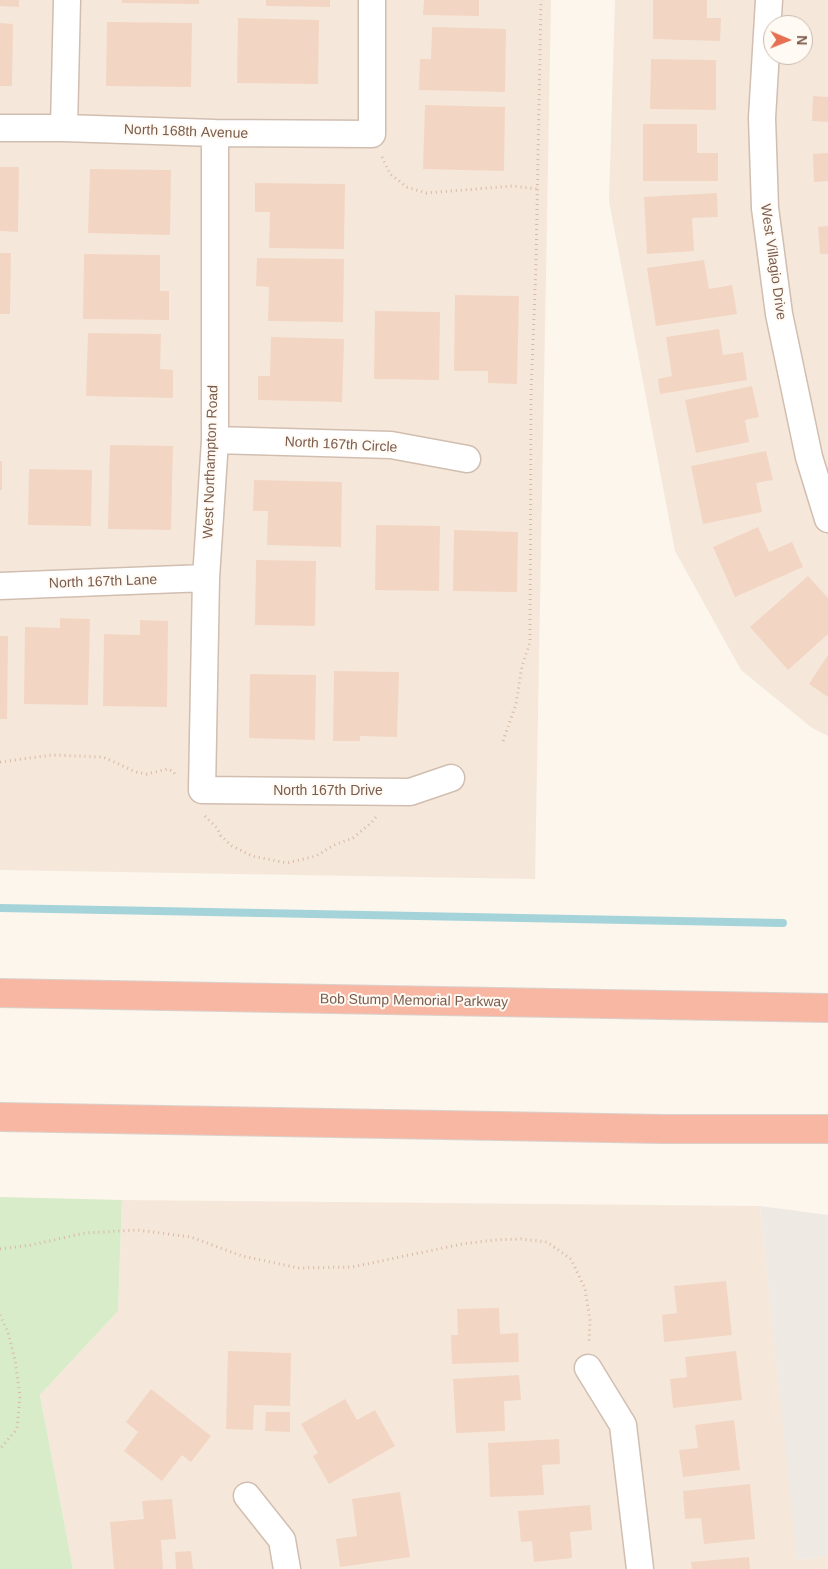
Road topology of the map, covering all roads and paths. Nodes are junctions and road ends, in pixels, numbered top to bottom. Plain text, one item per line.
1 (67, 0) edge
2 (372, 0) edge
3 (541, 0) edge
4 (769, 0) edge
5 (0, 128) edge
6 (64, 128) junction
7 (215, 133) junction
8 (372, 134) junction
9 (538, 189) junction
10 (215, 440) junction
11 (466, 459) dead end
12 (828, 520) edge
13 (206, 578) junction
14 (0, 586) edge
15 (503, 741) dead end
16 (451, 778) dead end
17 (202, 790) joint
18 (0, 994) edge
19 (828, 1008) edge
20 (0, 1117) edge
21 (828, 1129) edge
22 (0, 1249) edge
23 (0, 1315) edge
24 (588, 1368) joint
25 (0, 1449) edge
26 (247, 1496) dead end
27 (287, 1569) edge
28 (640, 1569) edge

1 - 6 street
2 - 8 street
3 - 9 path
4 - 12 street, West Villagio Drive
5 - 6 street, North 168th Avenue
6 - 7 street, North 168th Avenue
7 - 8 street, North 168th Avenue
7 - 10 street, West Northampton Road
8 - 9 path
9 - 15 path
10 - 11 street, North 167th Circle
10 - 13 street, West Northampton Road
13 - 14 street, North 167th Lane
13 - 17 street, West Northampton Road
16 - 17 street, North 167th Drive
18 - 19 highway, Bob Stump Memorial Parkway
20 - 21 highway
22 - 24 path
23 - 25 path
24 - 28 street
26 - 27 street

